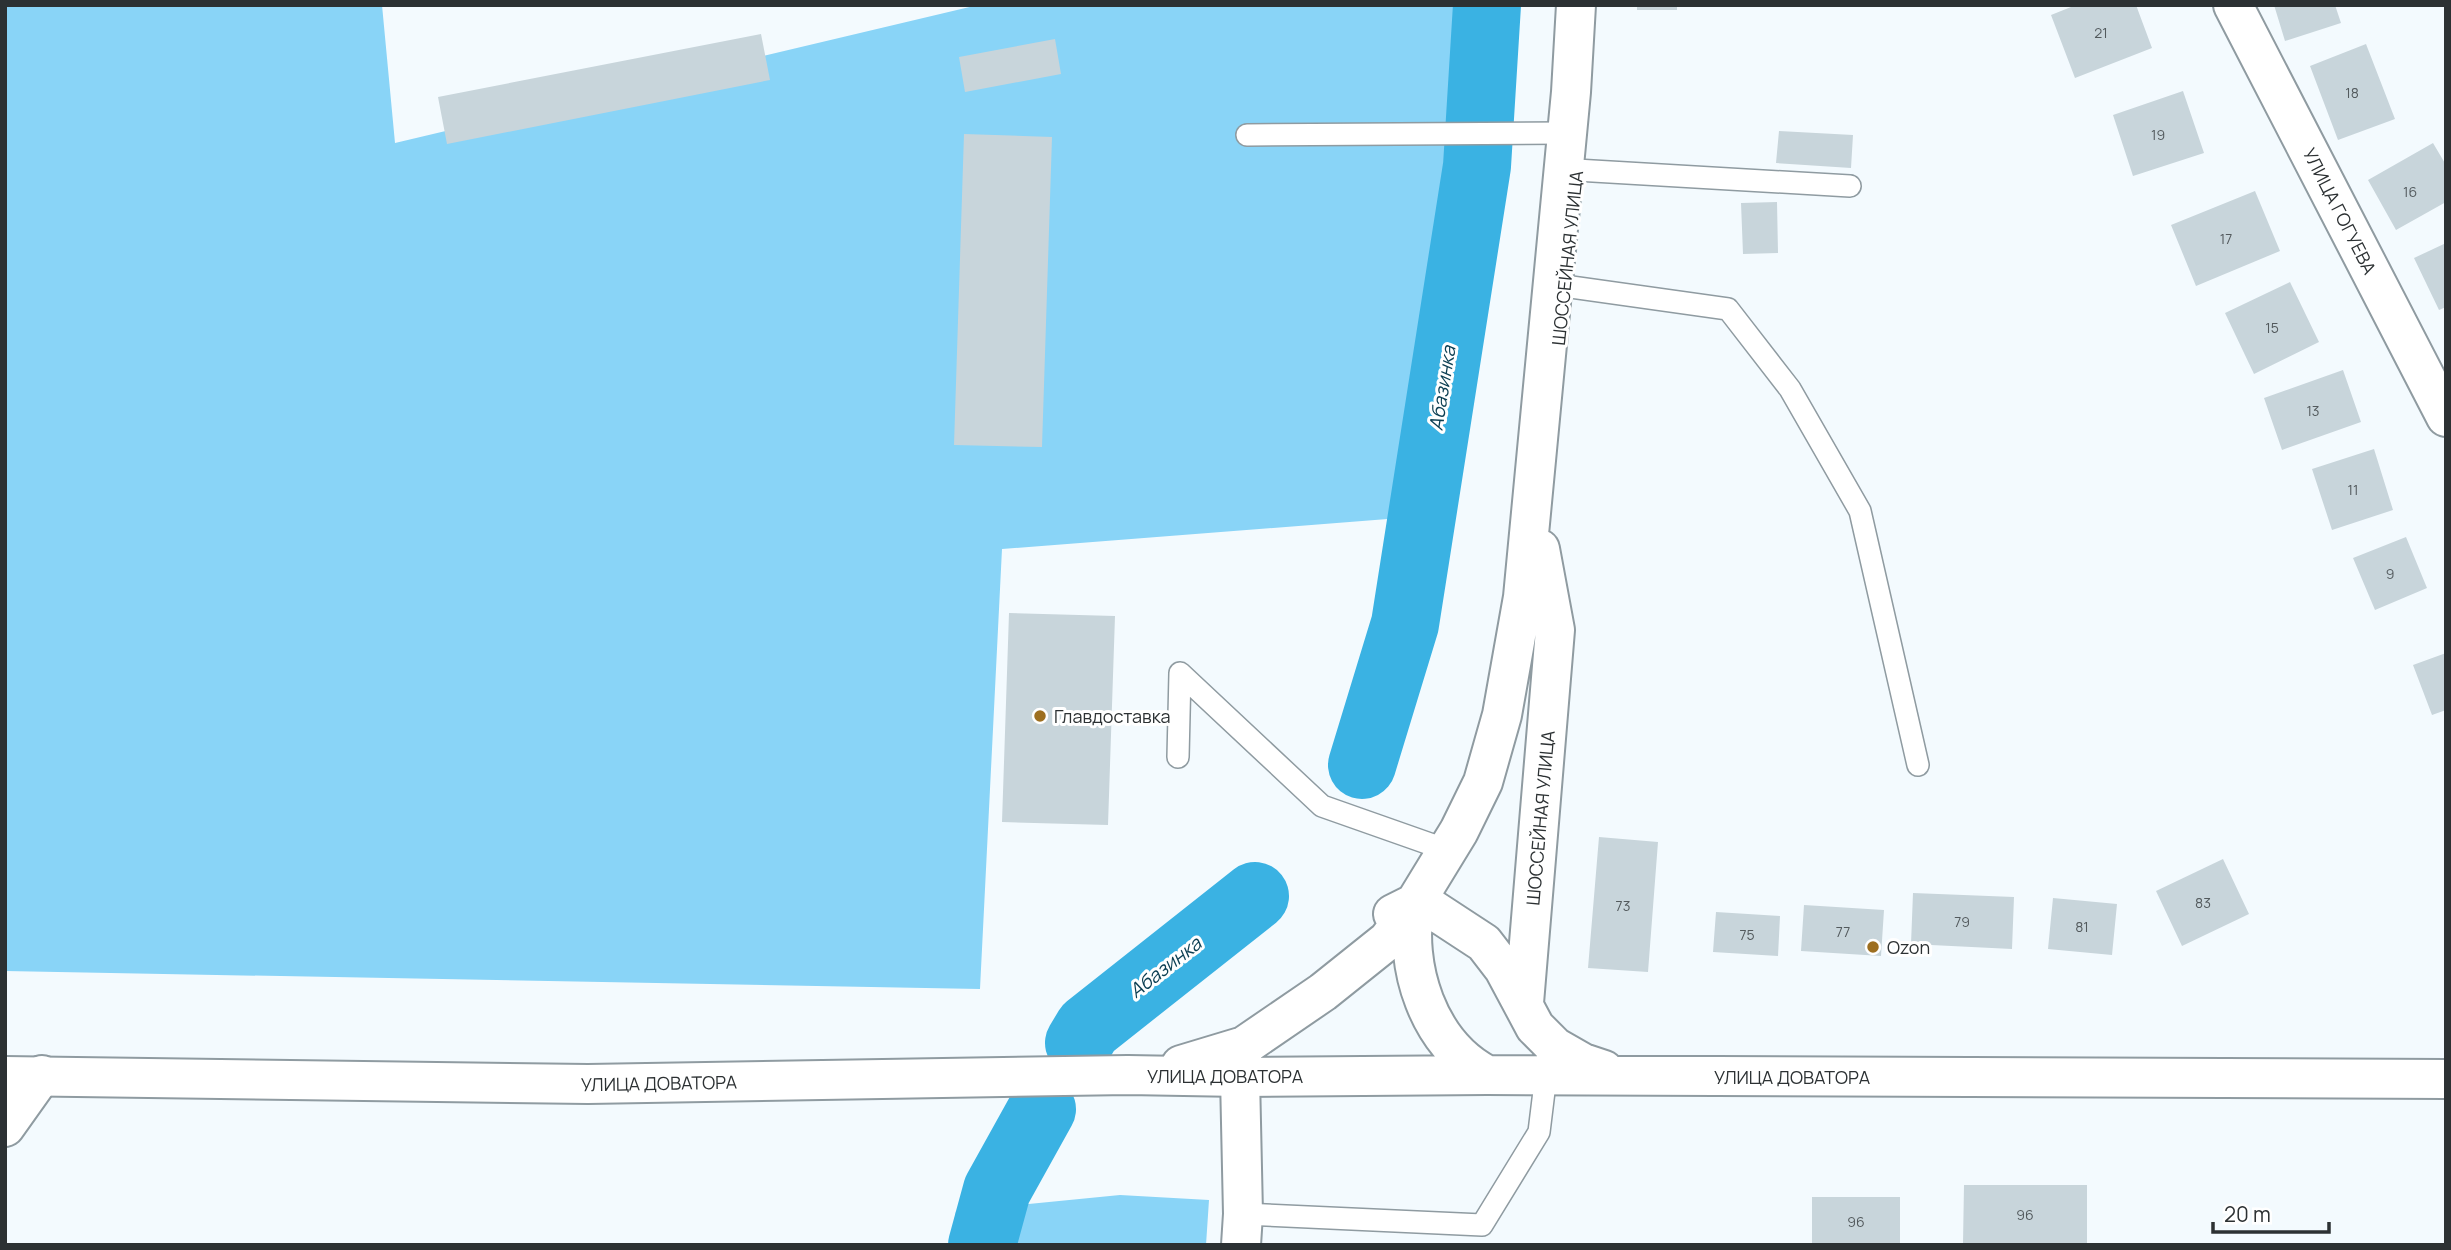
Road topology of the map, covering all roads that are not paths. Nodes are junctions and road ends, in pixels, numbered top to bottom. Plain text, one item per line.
1 (1576, 5) edge
2 (1590, 5) edge
3 (2233, 5) edge
4 (1567, 132) junction
5 (1247, 135) dead end
6 (1576, 170) junction
7 (1850, 186) dead end
8 (1564, 286) junction
9 (2446, 416) edge
10 (1533, 508) junction
11 (1178, 757) dead end
12 (1918, 765) dead end
13 (1447, 850) junction
14 (1415, 903) junction
15 (1524, 1003) junction
16 (1487, 1074) junction
17 (24, 1075) edge
18 (1128, 1075) junction
19 (1546, 1075) junction
20 (1240, 1077) junction
21 (1622, 1077) junction
22 (2446, 1079) edge
23 (5, 1127) edge
24 (1242, 1229) edge

1 - 4 main road, ШОССЕЙНАЯ УЛИЦА
2 - 6 main road, ШОССЕЙНАЯ УЛИЦА
3 - 9 main road, УЛИЦА ГОГУЕВА
4 - 5 lane
4 - 10 main road, ШОССЕЙНАЯ УЛИЦА
6 - 7 lane
6 - 8 main road, ШОССЕЙНАЯ УЛИЦА
8 - 10 main road, ШОССЕЙНАЯ УЛИЦА
8 - 12 lane
10 - 13 main road, ШОССЕЙНАЯ УЛИЦА
10 - 15 main road, ШОССЕЙНАЯ УЛИЦА
11 - 13 lane
13 - 14 main road, ШОССЕЙНАЯ УЛИЦА
14 - 15 main road
14 - 16 main road
14 - 18 main road
15 - 21 main road
16 - 19 main road, УЛИЦА ДОВАТОРА
16 - 20 main road, УЛИЦА ДОВАТОРА
17 - 18 main road, УЛИЦА ДОВАТОРА
17 - 23 main road
18 - 20 main road, УЛИЦА ДОВАТОРА
19 - 21 main road, УЛИЦА ДОВАТОРА
19 - 24 lane
20 - 24 main road
21 - 22 main road, УЛИЦА ДОВАТОРА

